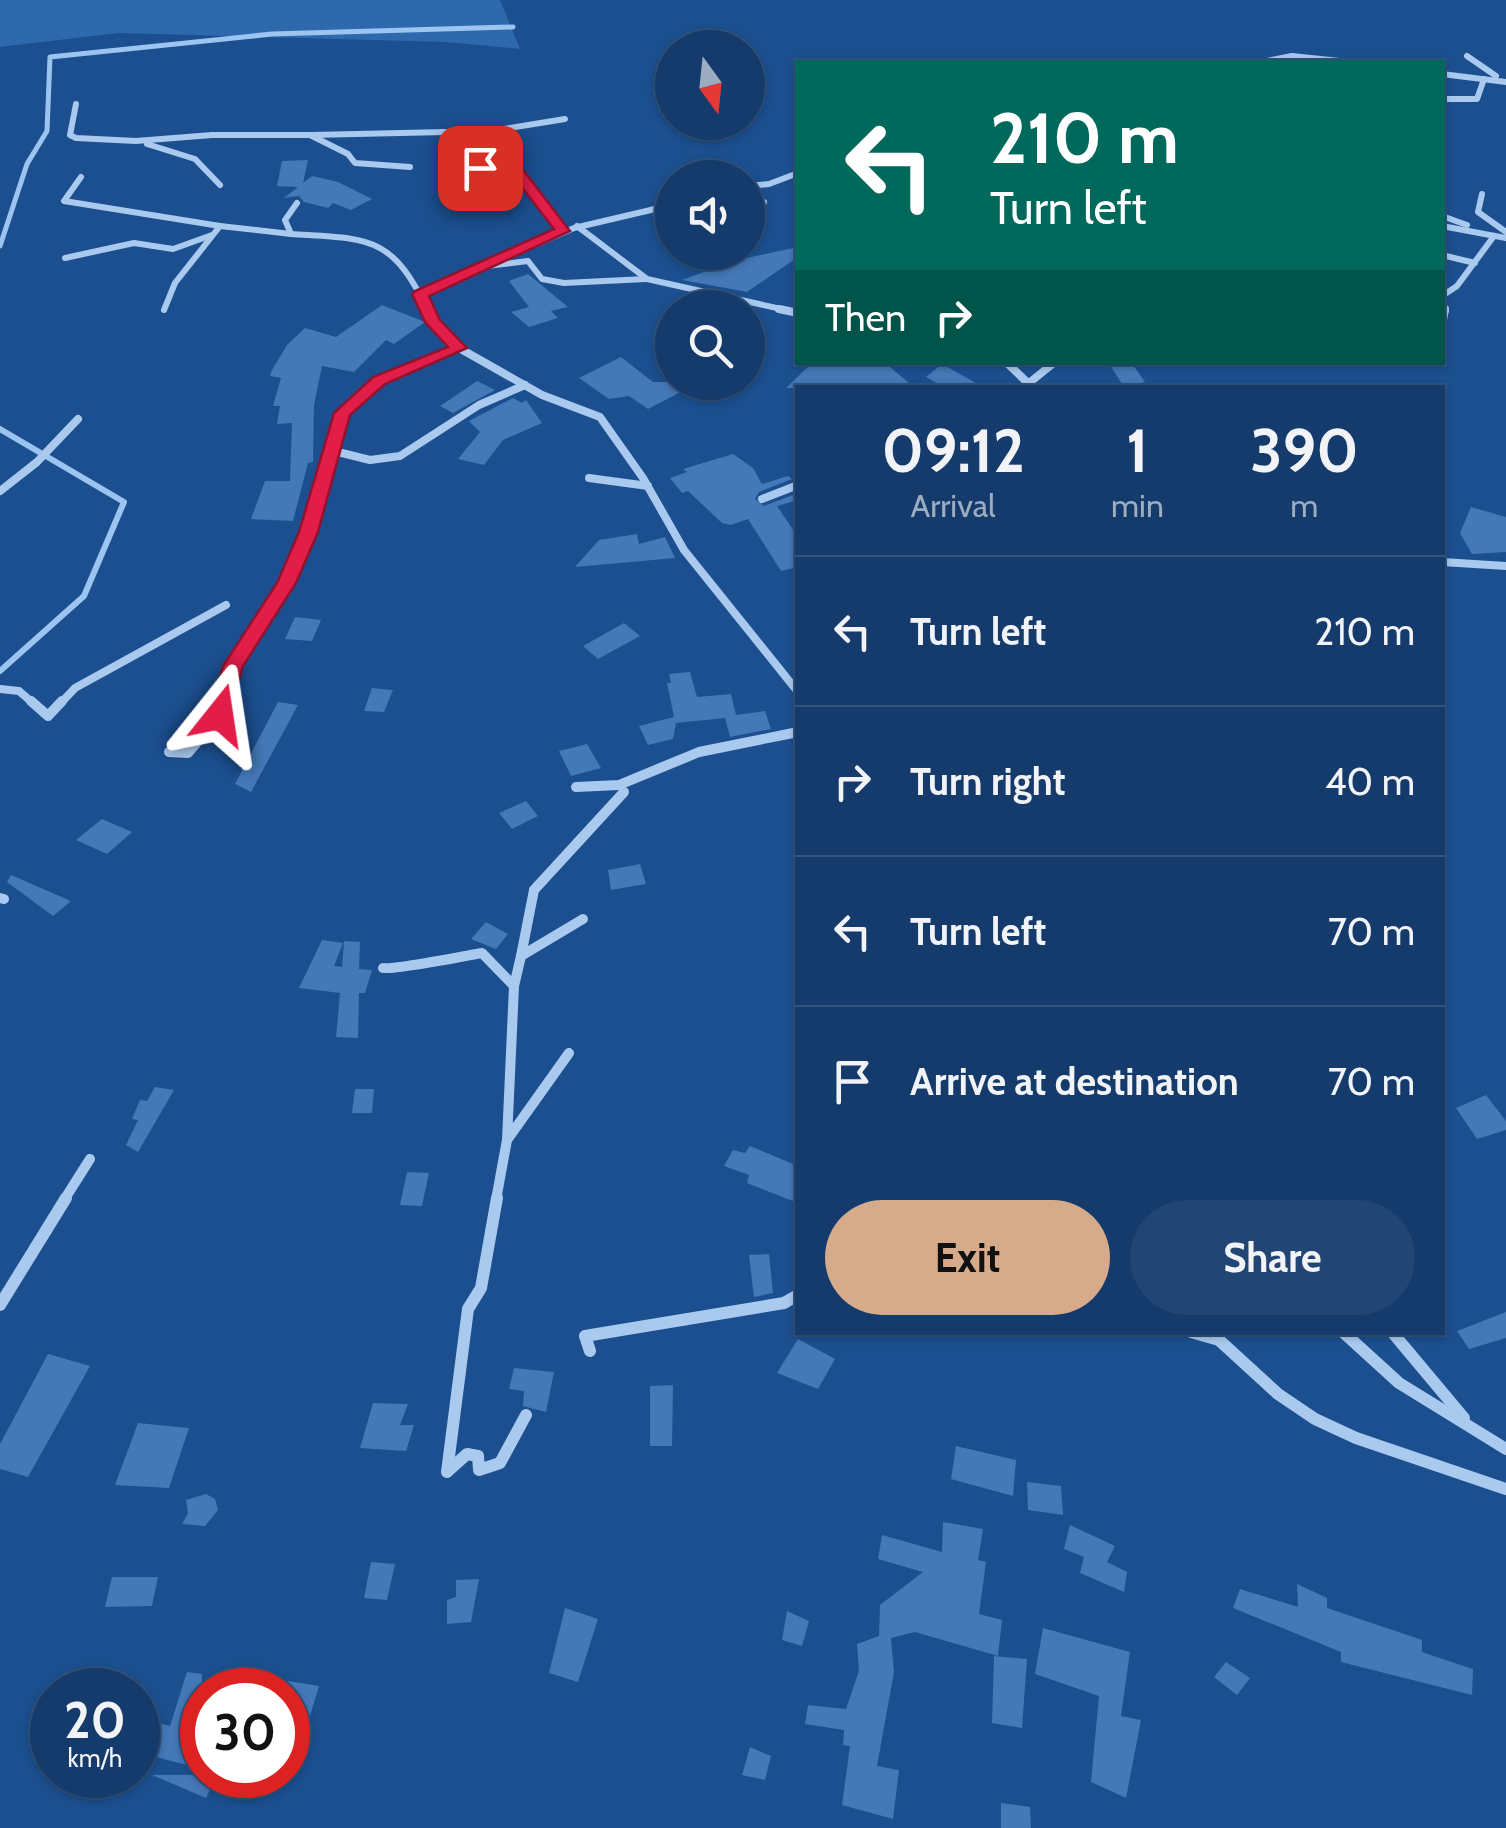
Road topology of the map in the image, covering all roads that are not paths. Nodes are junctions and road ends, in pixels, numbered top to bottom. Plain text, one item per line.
1 (1467, 56) dead end
2 (1271, 60) edge
3 (1331, 60) edge
4 (1445, 74) edge
5 (1484, 79) junction
6 (1506, 81) edge
7 (1445, 98) edge
8 (76, 104) dead end
9 (566, 119) dead end
10 (456, 132) junction
11 (310, 135) junction
12 (136, 141) junction
13 (410, 167) dead end
14 (795, 174) edge
15 (81, 177) dead end
16 (776, 182) junction
17 (795, 183) edge
18 (765, 184) edge
19 (220, 185) dead end
20 (1482, 194) dead end
21 (297, 203) dead end
22 (655, 207) edge
23 (1445, 217) edge
24 (220, 226) junction
25 (577, 226) junction
26 (1445, 227) edge
27 (563, 231) junction
28 (291, 234) junction
29 (213, 235) junction
30 (1506, 235) edge
31 (1490, 236) junction
32 (1445, 256) edge
33 (65, 258) dead end
34 (1474, 262) junction
35 (484, 266) junction
36 (646, 279) junction
37 (420, 294) junction
38 (1445, 296) edge
39 (164, 310) dead end
40 (795, 311) edge
41 (459, 348) junction
42 (1009, 365) edge
43 (1052, 365) edge
44 (524, 385) junction
45 (1031, 385) edge
46 (78, 418) dead end
47 (330, 450) junction
48 (588, 478) dead end
49 (648, 486) junction
50 (795, 486) edge
51 (0, 490) edge
52 (762, 499) dead end
53 (1445, 562) edge
54 (1506, 566) edge
55 (226, 605) dead end
56 (795, 688) edge
57 (0, 689) edge
58 (795, 733) edge
59 (169, 752) dead end
60 (576, 788) dead end
61 (624, 792) dead end
62 (583, 918) dead end
63 (520, 956) junction
64 (383, 968) dead end
65 (514, 986) junction
66 (569, 1053) dead end
67 (507, 1140) junction
68 (90, 1158) dead end
69 (795, 1297) edge
70 (0, 1305) edge
71 (1201, 1335) edge
72 (1346, 1335) edge
73 (1395, 1335) edge
74 (590, 1351) dead end
75 (526, 1415) dead end
76 (1468, 1422) junction
77 (1506, 1449) edge
78 (1506, 1489) edge

1 - 6 street
2 - 3 street
4 - 5 street
5 - 6 street
5 - 7 street
8 - 12 street
9 - 10 street
10 - 11 street
10 - 27 street
11 - 12 street
11 - 13 street
12 - 19 street
14 - 16 street
15 - 24 street
16 - 17 street
16 - 18 street
20 - 30 street
21 - 28 street
22 - 25 street
23 - 31 street
24 - 28 street
24 - 29 street
25 - 27 street
25 - 36 street
26 - 31 street
27 - 35 street
28 - 37 street
29 - 33 street
29 - 39 street
30 - 31 street
31 - 34 street
32 - 34 street
34 - 38 street
35 - 36 street
35 - 37 street
36 - 40 street
37 - 41 street
41 - 44 street
41 - 47 street
42 - 45 street
43 - 45 street
44 - 47 street
44 - 49 street
46 - 51 street
47 - 59 street
48 - 49 street
49 - 56 street
50 - 52 street
53 - 54 street
55 - 57 street
58 - 60 street
61 - 63 street
62 - 63 street
63 - 65 street
64 - 65 street
65 - 67 street
66 - 67 street
67 - 75 street
68 - 70 street
69 - 74 street
71 - 78 street
72 - 76 street
73 - 76 street
76 - 77 street

